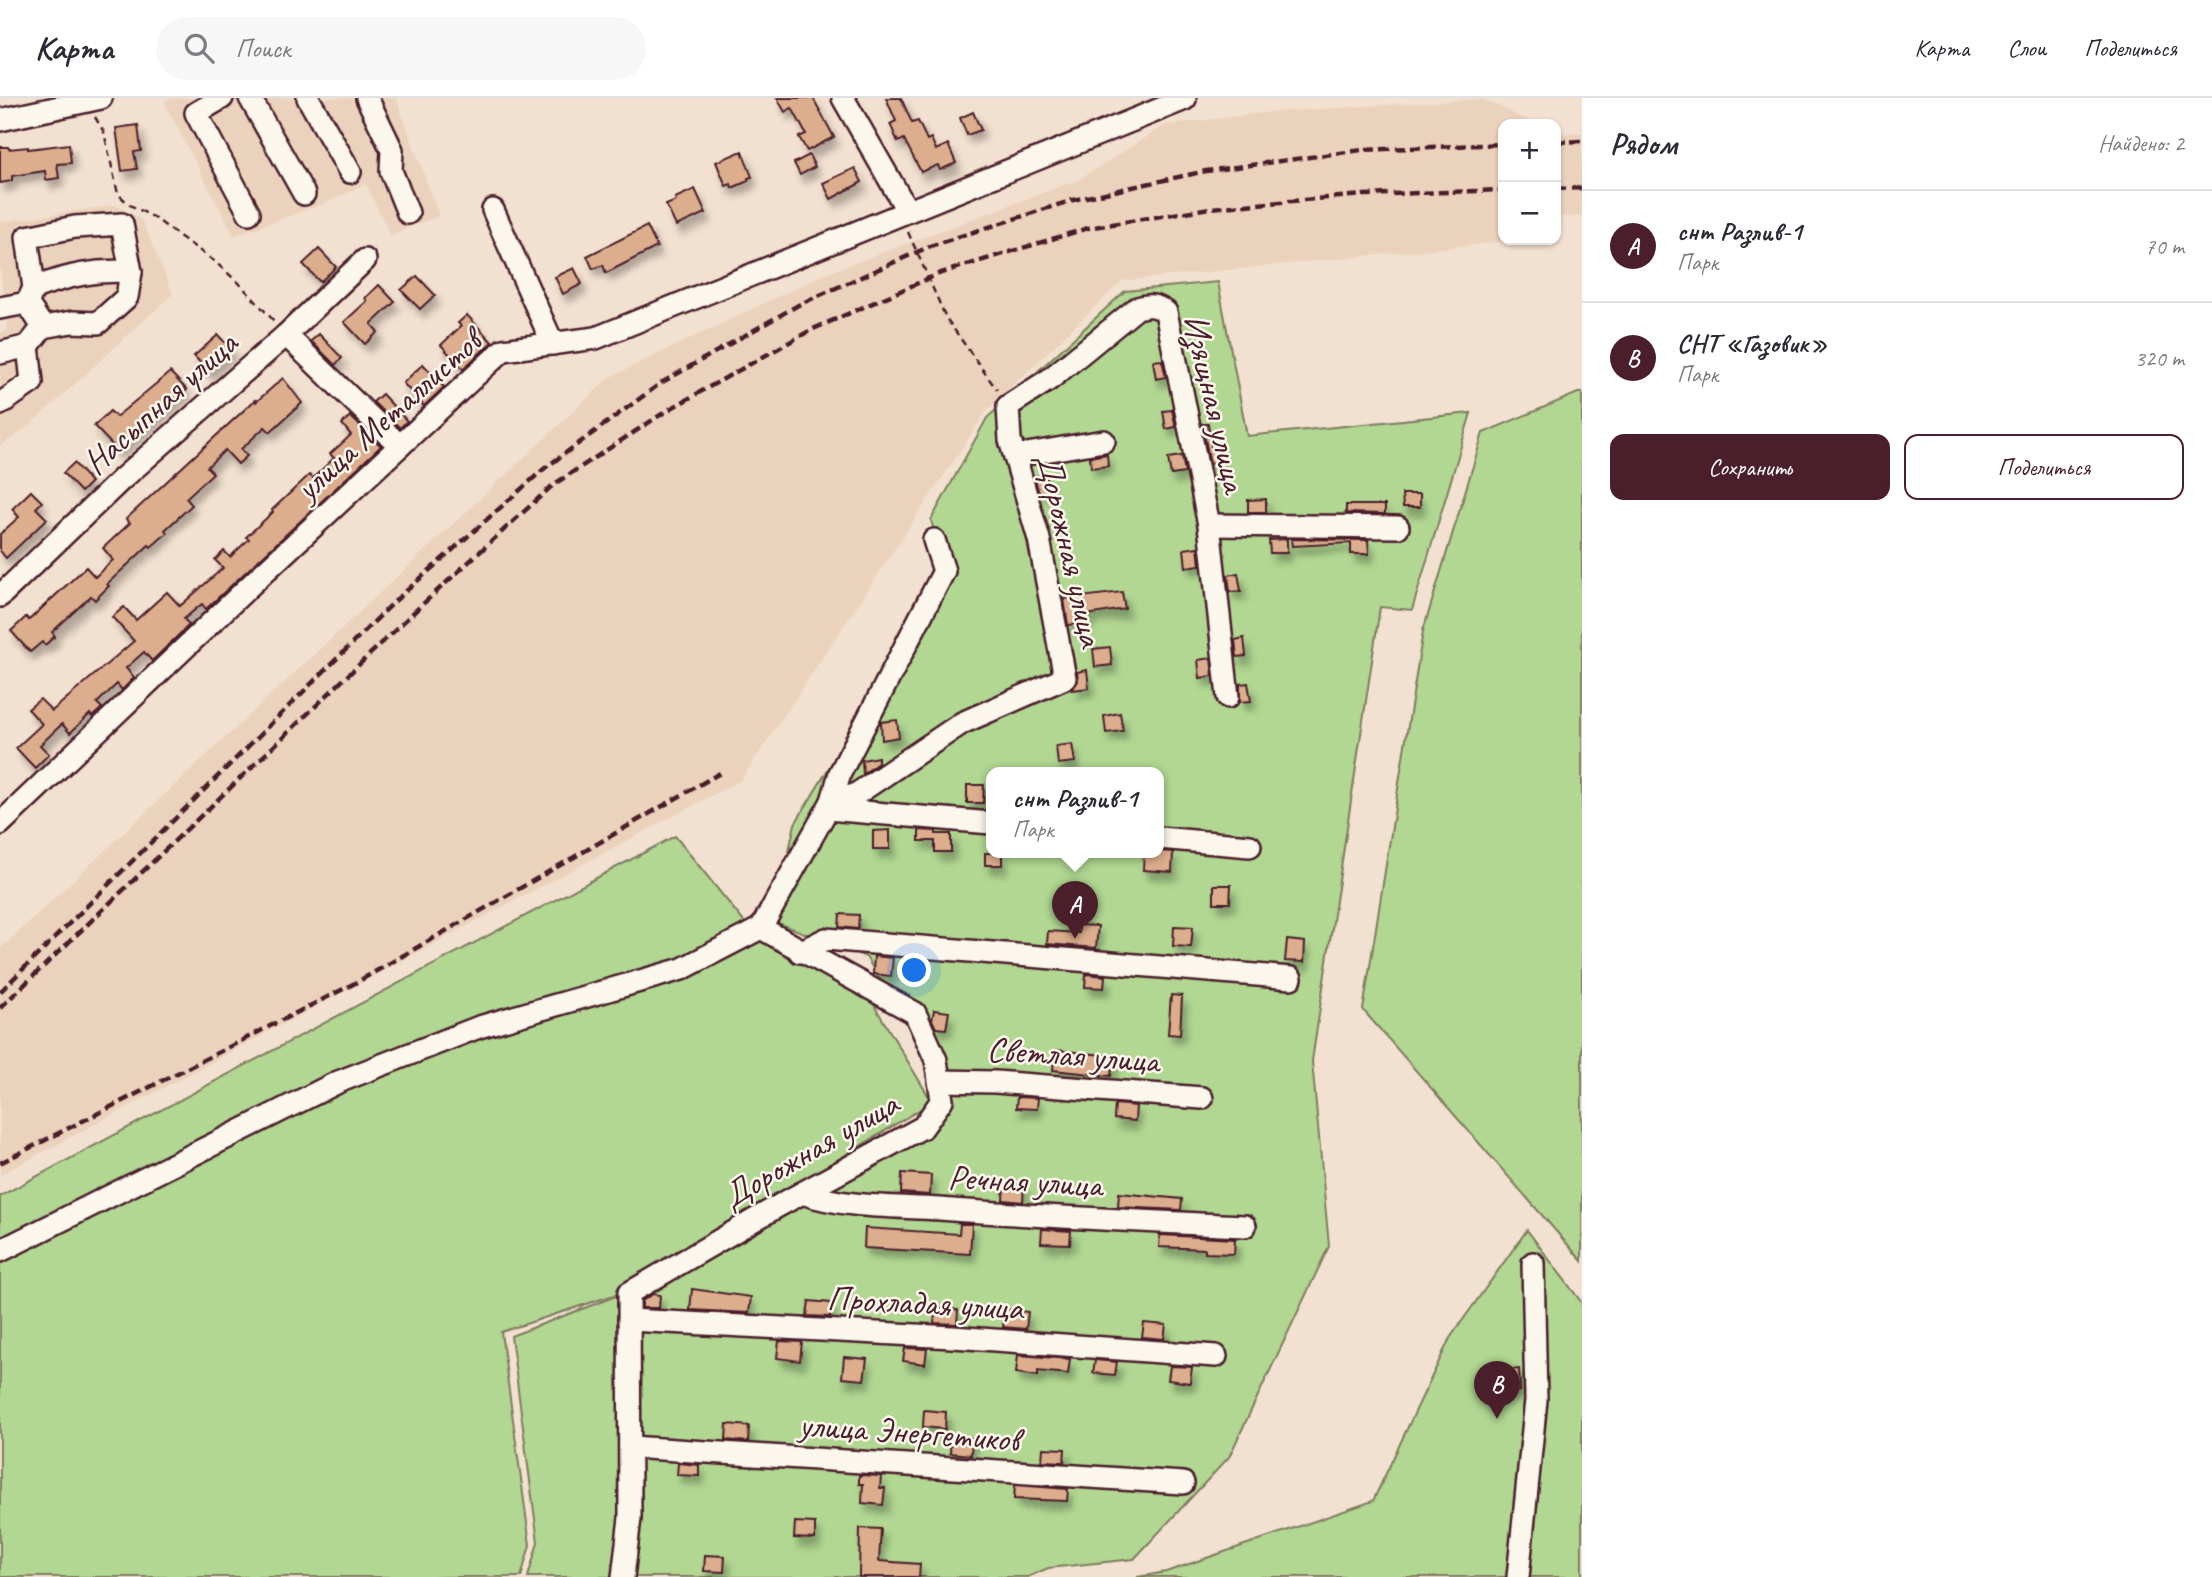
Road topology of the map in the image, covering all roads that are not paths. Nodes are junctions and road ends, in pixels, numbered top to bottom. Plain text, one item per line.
1 (222, 98) edge
2 (250, 98) edge
3 (308, 98) edge
4 (366, 98) edge
5 (843, 98) edge
6 (91, 99) edge
7 (1185, 99) edge
8 (0, 120) edge
9 (350, 172) dead end
10 (304, 194) dead end
11 (493, 210) dead end
12 (903, 212) junction
13 (249, 213) dead end
14 (408, 213) dead end
15 (365, 260) dead end
16 (131, 272) junction
17 (31, 295) junction
18 (1, 308) edge
19 (43, 327) junction
20 (286, 335) junction
21 (553, 344) junction
22 (28, 346) junction
23 (0, 353) edge
24 (0, 404) edge
25 (1008, 406) joint
26 (1104, 441) dead end
27 (400, 446) junction
28 (1015, 456) junction
29 (1209, 525) junction
30 (1398, 527) dead end
31 (934, 540) dead end
32 (0, 596) edge
33 (1228, 697) dead end
34 (830, 805) junction
35 (986, 822) edge
36 (0, 824) edge
37 (1164, 838) edge
38 (1250, 846) dead end
39 (761, 929) junction
40 (800, 952) junction
41 (1291, 978) dead end
42 (939, 1081) junction
43 (1202, 1098) dead end
44 (802, 1193) junction
45 (1245, 1226) dead end
46 (0, 1251) edge
47 (1533, 1263) dead end
48 (629, 1320) junction
49 (1216, 1356) dead end
50 (630, 1447) junction
51 (1183, 1483) dead end
52 (623, 1577) edge
53 (1518, 1577) edge

1 - 13 street
2 - 10 street
3 - 9 street
4 - 14 street
5 - 12 street
6 - 8 street
7 - 12 street, улица Металлистов
11 - 21 street
12 - 21 street, улица Металлистов
15 - 20 street, Насыпная улица
16 - 17 street
16 - 17 street
16 - 19 street
17 - 18 street
17 - 19 street
19 - 22 street
20 - 27 street
20 - 32 street, Насыпная улица
21 - 27 street, улица Металлистов
22 - 23 street
22 - 24 street
25 - 28 street, Дорожная улица
25 - 29 street, Изящная улица
26 - 28 street
27 - 36 street, улица Металлистов
28 - 34 street, Дорожная улица
29 - 30 street
29 - 33 street, Изящная улица
31 - 34 street
34 - 35 street
34 - 39 street
37 - 38 street
39 - 40 street, Дорожная улица
39 - 46 street
40 - 41 street
40 - 42 street, Дорожная улица
42 - 43 street, Светлая улица
42 - 44 street, Дорожная улица
44 - 45 street, Речная улица
44 - 48 street, Дорожная улица
47 - 53 street
48 - 49 street, Прохладая улица
48 - 50 street, Дорожная улица
50 - 51 street, улица Энергетиков
50 - 52 street, Дорожная улица

